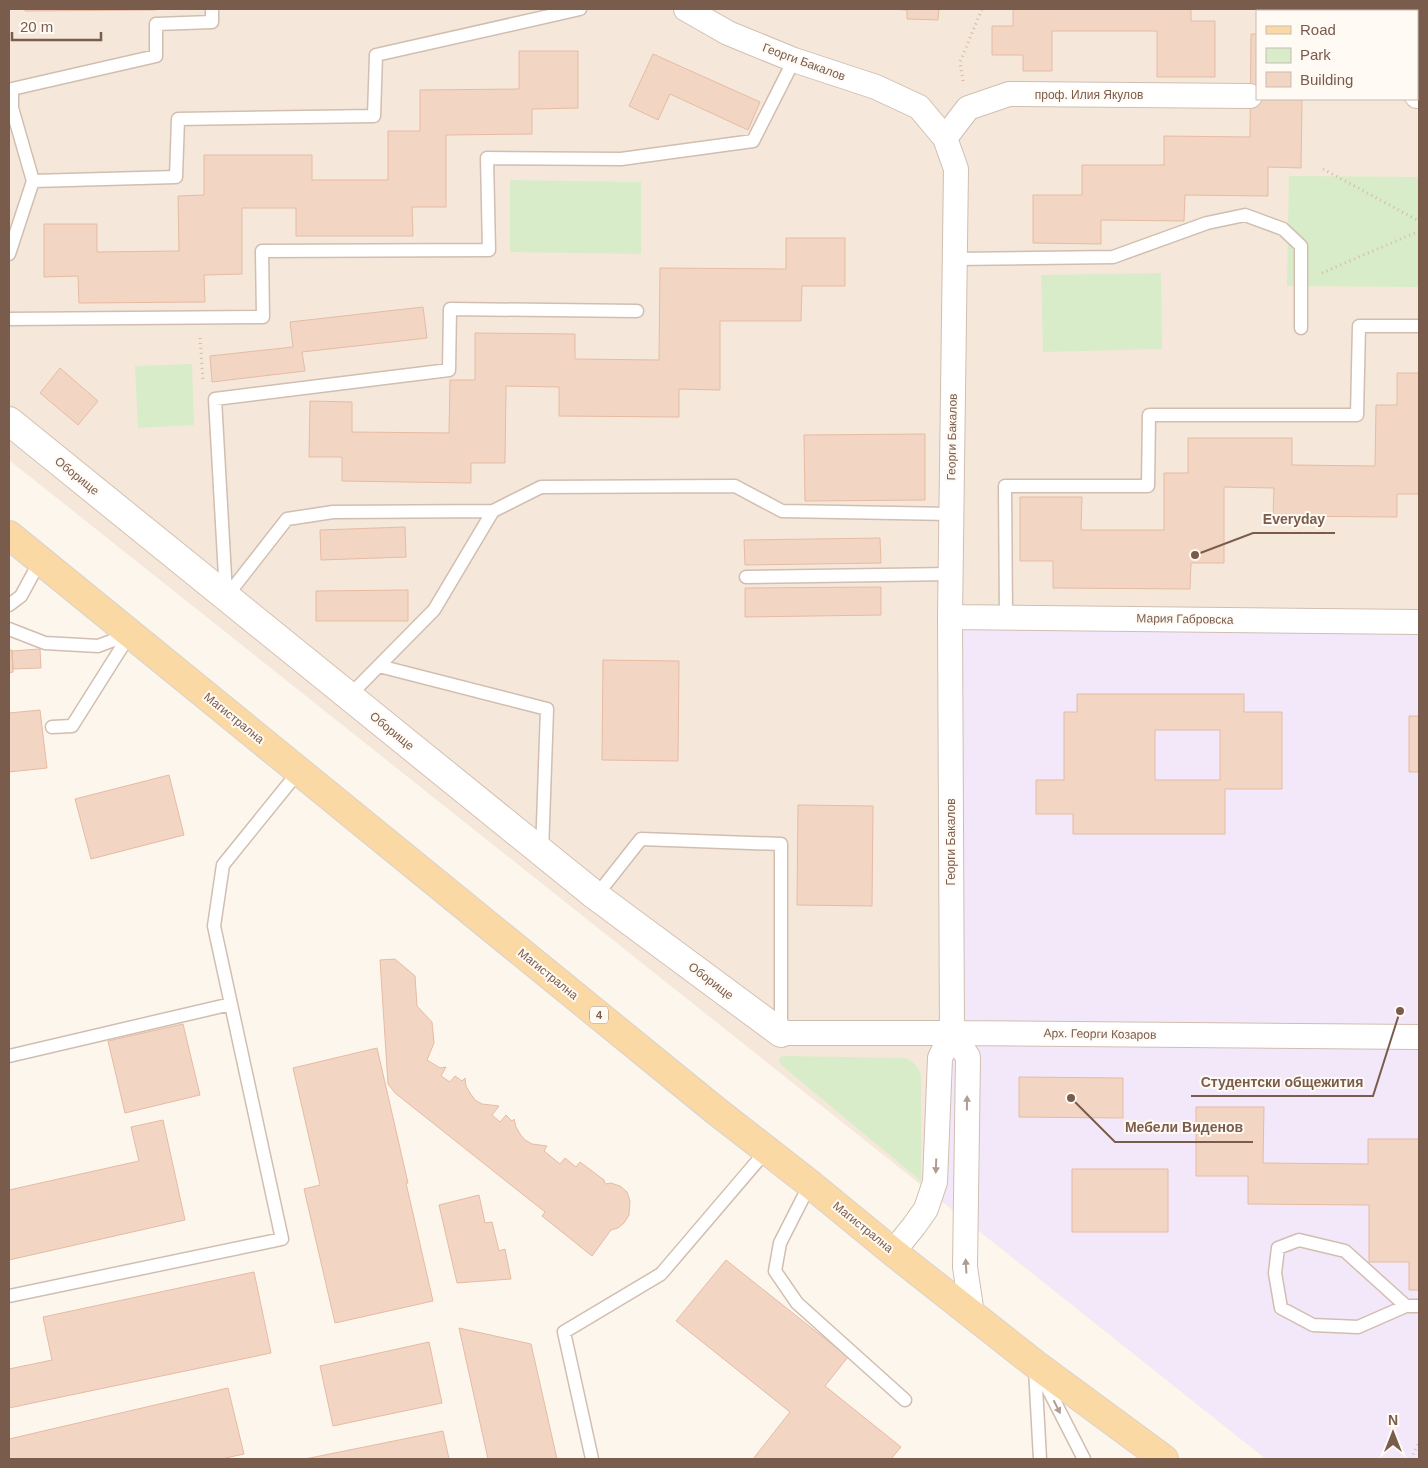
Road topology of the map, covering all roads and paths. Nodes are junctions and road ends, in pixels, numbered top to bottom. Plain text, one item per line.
1 (212, 9) edge
2 (580, 9) edge
3 (686, 9) edge
4 (982, 9) edge
5 (794, 60) junction
6 (1250, 96) dead end
7 (10, 108) edge
8 (968, 108) junction
9 (945, 138) junction
10 (1323, 169) dead end
11 (33, 181) junction
12 (1419, 221) edge
13 (1419, 231) edge
14 (9, 254) edge
15 (955, 259) junction
16 (1301, 283) junction
17 (638, 311) dead end
18 (198, 317) junction
19 (9, 319) edge
20 (1419, 326) edge
21 (1301, 328) dead end
22 (215, 398) junction
23 (9, 421) edge
24 (493, 510) junction
25 (952, 514) junction
26 (9, 536) edge
27 (40, 561) junction
28 (951, 574) junction
29 (746, 577) dead end
30 (226, 597) junction
31 (9, 605) edge
32 (950, 617) junction
33 (1006, 617) junction
34 (1419, 622) edge
35 (9, 629) edge
36 (130, 634) junction
37 (379, 666) junction
38 (349, 696) junction
39 (52, 727) dead end
40 (299, 771) junction
41 (542, 852) junction
42 (596, 896) junction
43 (230, 1004) junction
44 (781, 1033) junction
45 (952, 1033) junction
46 (1419, 1037) edge
47 (9, 1056) edge
48 (766, 1150) junction
49 (810, 1184) junction
50 (893, 1252) junction
51 (9, 1296) edge
52 (1406, 1306) junction
53 (1419, 1306) edge
54 (972, 1314) junction
55 (1035, 1364) junction
56 (905, 1400) dead end
57 (1419, 1442) edge
58 (592, 1459) edge
59 (1040, 1459) edge
60 (1084, 1459) edge
61 (1164, 1459) edge
62 (1411, 1459) edge

1 - 7 lane
2 - 11 lane
3 - 5 street, Георги Бакалов
4 - 8 path
5 - 9 street, Георги Бакалов
5 - 18 lane
6 - 8 street, проф. Илия Якулов
7 - 11 lane
8 - 9 street
9 - 15 street, Георги Бакалов
10 - 12 path
11 - 14 lane
13 - 16 path
15 - 16 lane
15 - 25 street, Георги Бакалов
16 - 21 lane
17 - 22 lane
18 - 19 lane
18 - 22 path
20 - 33 lane
22 - 30 lane
23 - 30 street, Оборище
24 - 25 lane
24 - 30 lane
24 - 37 lane
25 - 28 street, Георги Бакалов
26 - 27 main road, Магистрална / 4
27 - 31 lane
27 - 36 main road, Магистрална / 4
28 - 29 lane
28 - 32 street, Георги Бакалов
30 - 38 street, Оборище
32 - 33 street, Мария Габровска
32 - 45 street, Георги Бакалов
33 - 34 street, Мария Габровска
35 - 36 lane
36 - 39 lane
36 - 40 main road, Магистрална / 4
37 - 38 lane
37 - 41 lane
38 - 41 street, Оборище
40 - 43 lane
40 - 48 main road, Магистрална / 4
41 - 42 street, Оборище
42 - 44 street, Оборище
42 - 44 lane
43 - 47 lane
43 - 51 lane
44 - 45 street, Арх. Георги Козаров
45 - 46 street, Арх. Георги Козаров
45 -> 50 street, Георги Бакалов
54 -> 45 street
48 - 49 main road, Магистрална / 4
48 - 58 lane
49 - 50 main road, Магистрална / 4
49 - 56 lane
50 - 54 main road, Магистрална / 4
52 - 52 lane
52 - 53 lane
54 - 55 main road, Магистрална / 4
55 - 59 lane
55 -> 60 lane
55 - 61 main road, Магистрална / 4
57 - 62 path

